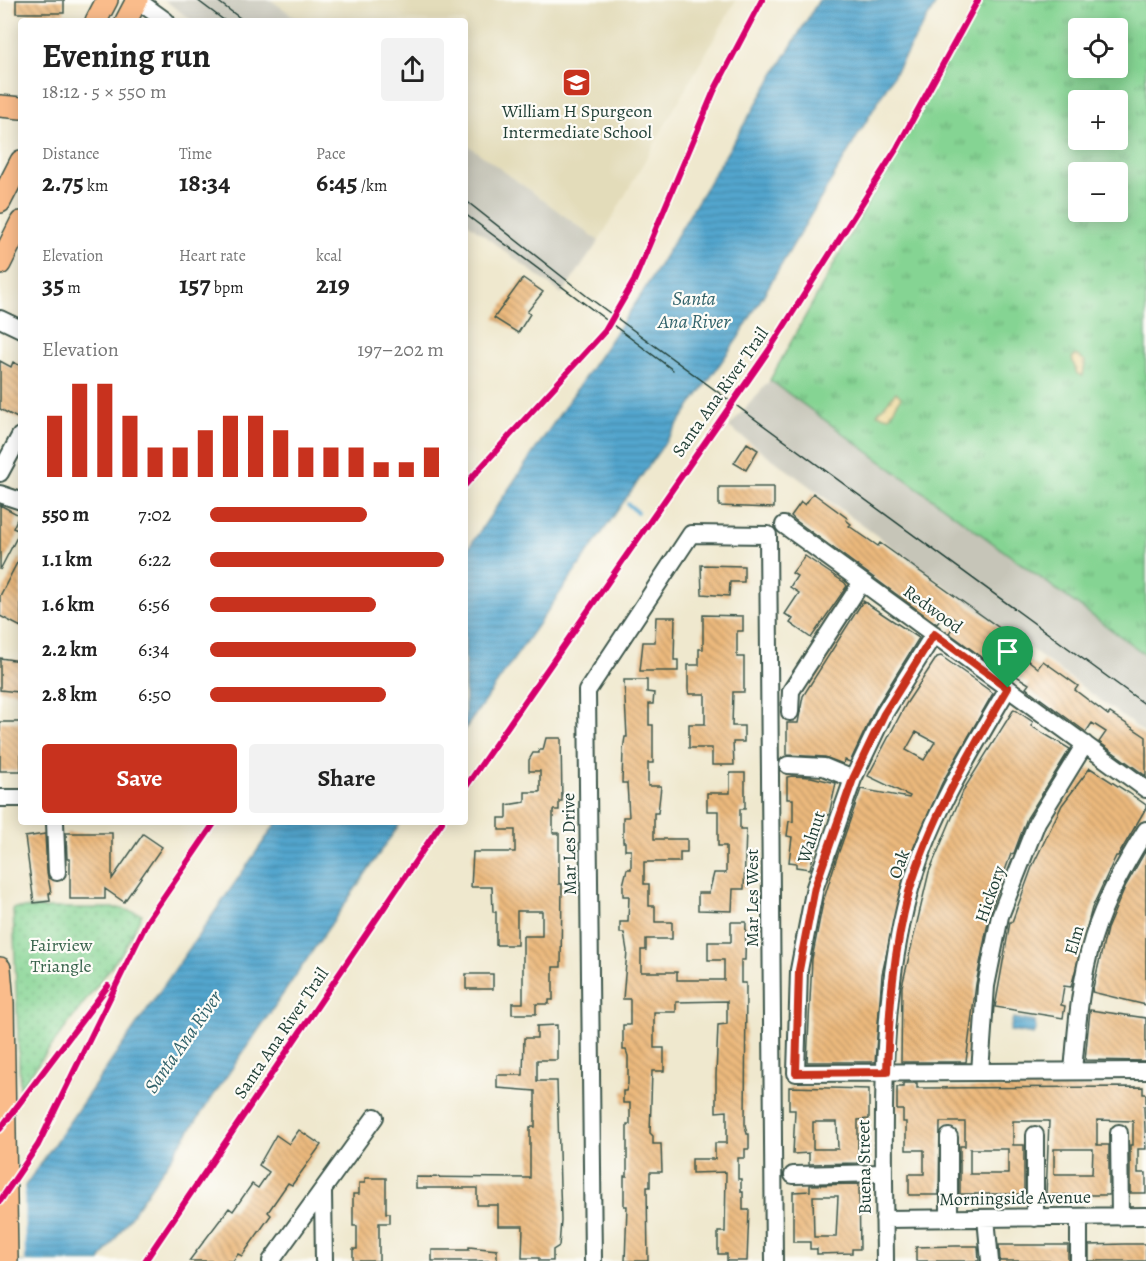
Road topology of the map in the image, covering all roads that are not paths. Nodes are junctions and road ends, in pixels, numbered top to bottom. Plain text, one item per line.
1 (107, 0) edge
2 (137, 0) edge
3 (98, 18) edge
4 (128, 18) edge
5 (162, 18) edge
6 (0, 106) edge
7 (18, 108) edge
8 (18, 167) edge
9 (0, 202) edge
10 (18, 228) edge
11 (0, 264) edge
12 (0, 319) edge
13 (18, 327) edge
14 (18, 440) edge
15 (0, 473) edge
16 (0, 494) edge
17 (18, 500) edge
18 (784, 525) dead end
19 (768, 535) joint
20 (862, 582) junction
21 (934, 634) junction
22 (1008, 688) junction
23 (790, 712) dead end
24 (1085, 744) junction
25 (788, 765) dead end
26 (853, 779) junction
27 (1146, 789) edge
28 (0, 798) edge
29 (18, 798) edge
30 (55, 825) edge
31 (1146, 830) edge
32 (57, 872) dead end
33 (0, 968) edge
34 (1073, 1071) junction
35 (1146, 1071) edge
36 (887, 1072) junction
37 (980, 1072) junction
38 (375, 1118) dead end
39 (1119, 1133) dead end
40 (1035, 1135) dead end
41 (949, 1137) dead end
42 (884, 1173) junction
43 (793, 1174) dead end
44 (323, 1191) junction
45 (1146, 1216) edge
46 (1079, 1217) junction
47 (1120, 1217) junction
48 (949, 1218) junction
49 (986, 1218) junction
50 (1035, 1218) junction
51 (884, 1219) junction
52 (7, 1261) edge
53 (271, 1261) edge
54 (324, 1261) edge
55 (593, 1261) edge
56 (774, 1261) edge
57 (885, 1261) edge
58 (990, 1261) edge
59 (1079, 1261) edge

1 - 3 main road
2 - 4 main road
2 - 5 street
6 - 7 main road
8 - 9 main road
10 - 11 main road
12 - 13 street
14 - 15 street
16 - 17 street
18 - 20 street, Redwood
19 - 55 street, Mar Les Drive
19 - 56 street, Mar Les West
20 - 21 street, Redwood
20 - 23 street
21 - 22 street, Redwood
21 - 26 street, Walnut
22 - 24 street, Redwood
22 - 36 street, Oak
24 - 27 street, Redwood
24 - 37 street, Hickory
25 - 26 street
26 - 36 street, Walnut
28 - 29 street
30 - 32 street
31 - 34 street, Elm
33 - 52 main road
34 - 35 street
34 - 37 street
36 - 37 street
36 - 42 street, Buena Street
38 - 44 street
39 - 47 street
40 - 50 street
41 - 48 street
42 - 43 street
42 - 51 street, Buena Street
44 - 53 street
44 - 54 street
45 - 47 street, Morningside Avenue
46 - 47 street, Morningside Avenue
46 - 50 street, Morningside Avenue
46 - 59 street
48 - 49 street, Morningside Avenue
48 - 51 street, Morningside Avenue
49 - 50 street, Morningside Avenue
49 - 58 street
51 - 57 street, Buena Street

